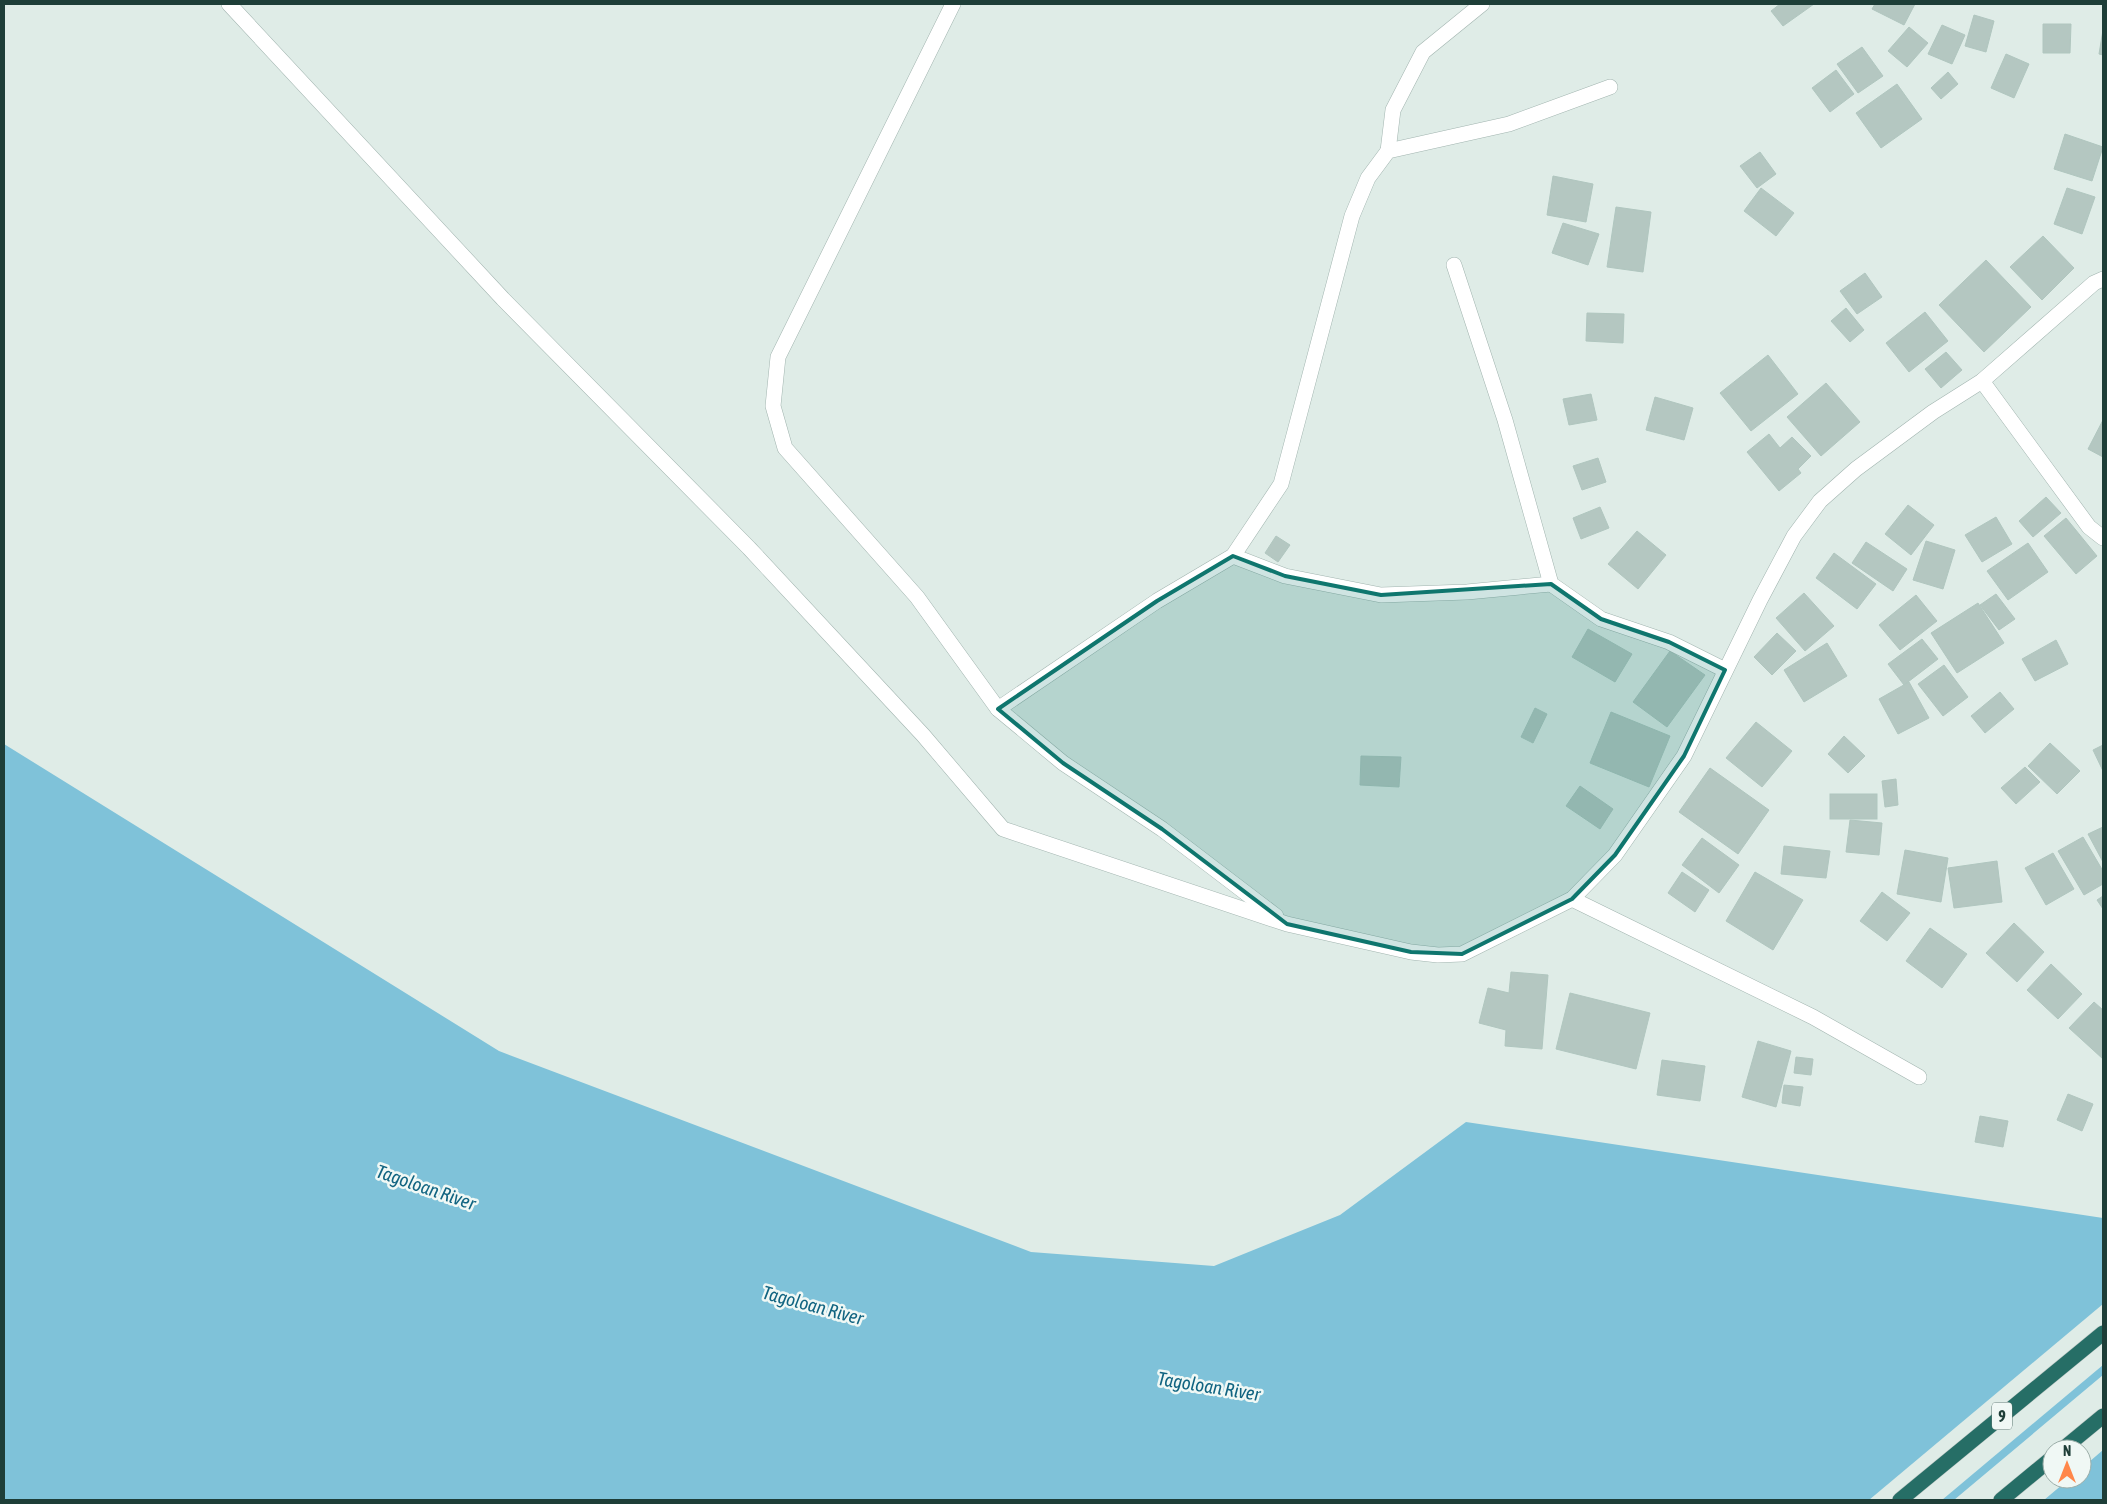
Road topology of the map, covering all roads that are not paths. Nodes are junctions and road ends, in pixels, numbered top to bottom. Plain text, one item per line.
1 (229, 4) edge
2 (953, 4) edge
3 (1482, 4) edge
4 (1610, 86) dead end
5 (1388, 151) junction
6 (1454, 265) dead end
7 (2103, 280) edge
8 (1982, 381) junction
9 (2103, 538) edge
10 (1232, 556) junction
11 (1551, 584) junction
12 (1725, 670) junction
13 (998, 709) junction
14 (1572, 899) junction
15 (1287, 924) junction
16 (1919, 1077) dead end
17 (2103, 1333) edge
18 (2103, 1416) edge
19 (2075, 1439) edge
20 (2042, 1466) edge
21 (1900, 1500) edge
22 (2001, 1500) edge

1 - 15 street
2 - 13 street
3 - 5 street
4 - 5 street
5 - 10 street
6 - 11 street
7 - 8 street
8 - 9 street
8 - 12 street
10 - 11 street
10 - 13 street
11 - 12 street
12 - 14 street
13 - 15 street
14 - 15 street
14 - 16 street
17 - 21 highway, 9
18 - 19 highway
20 - 22 highway

